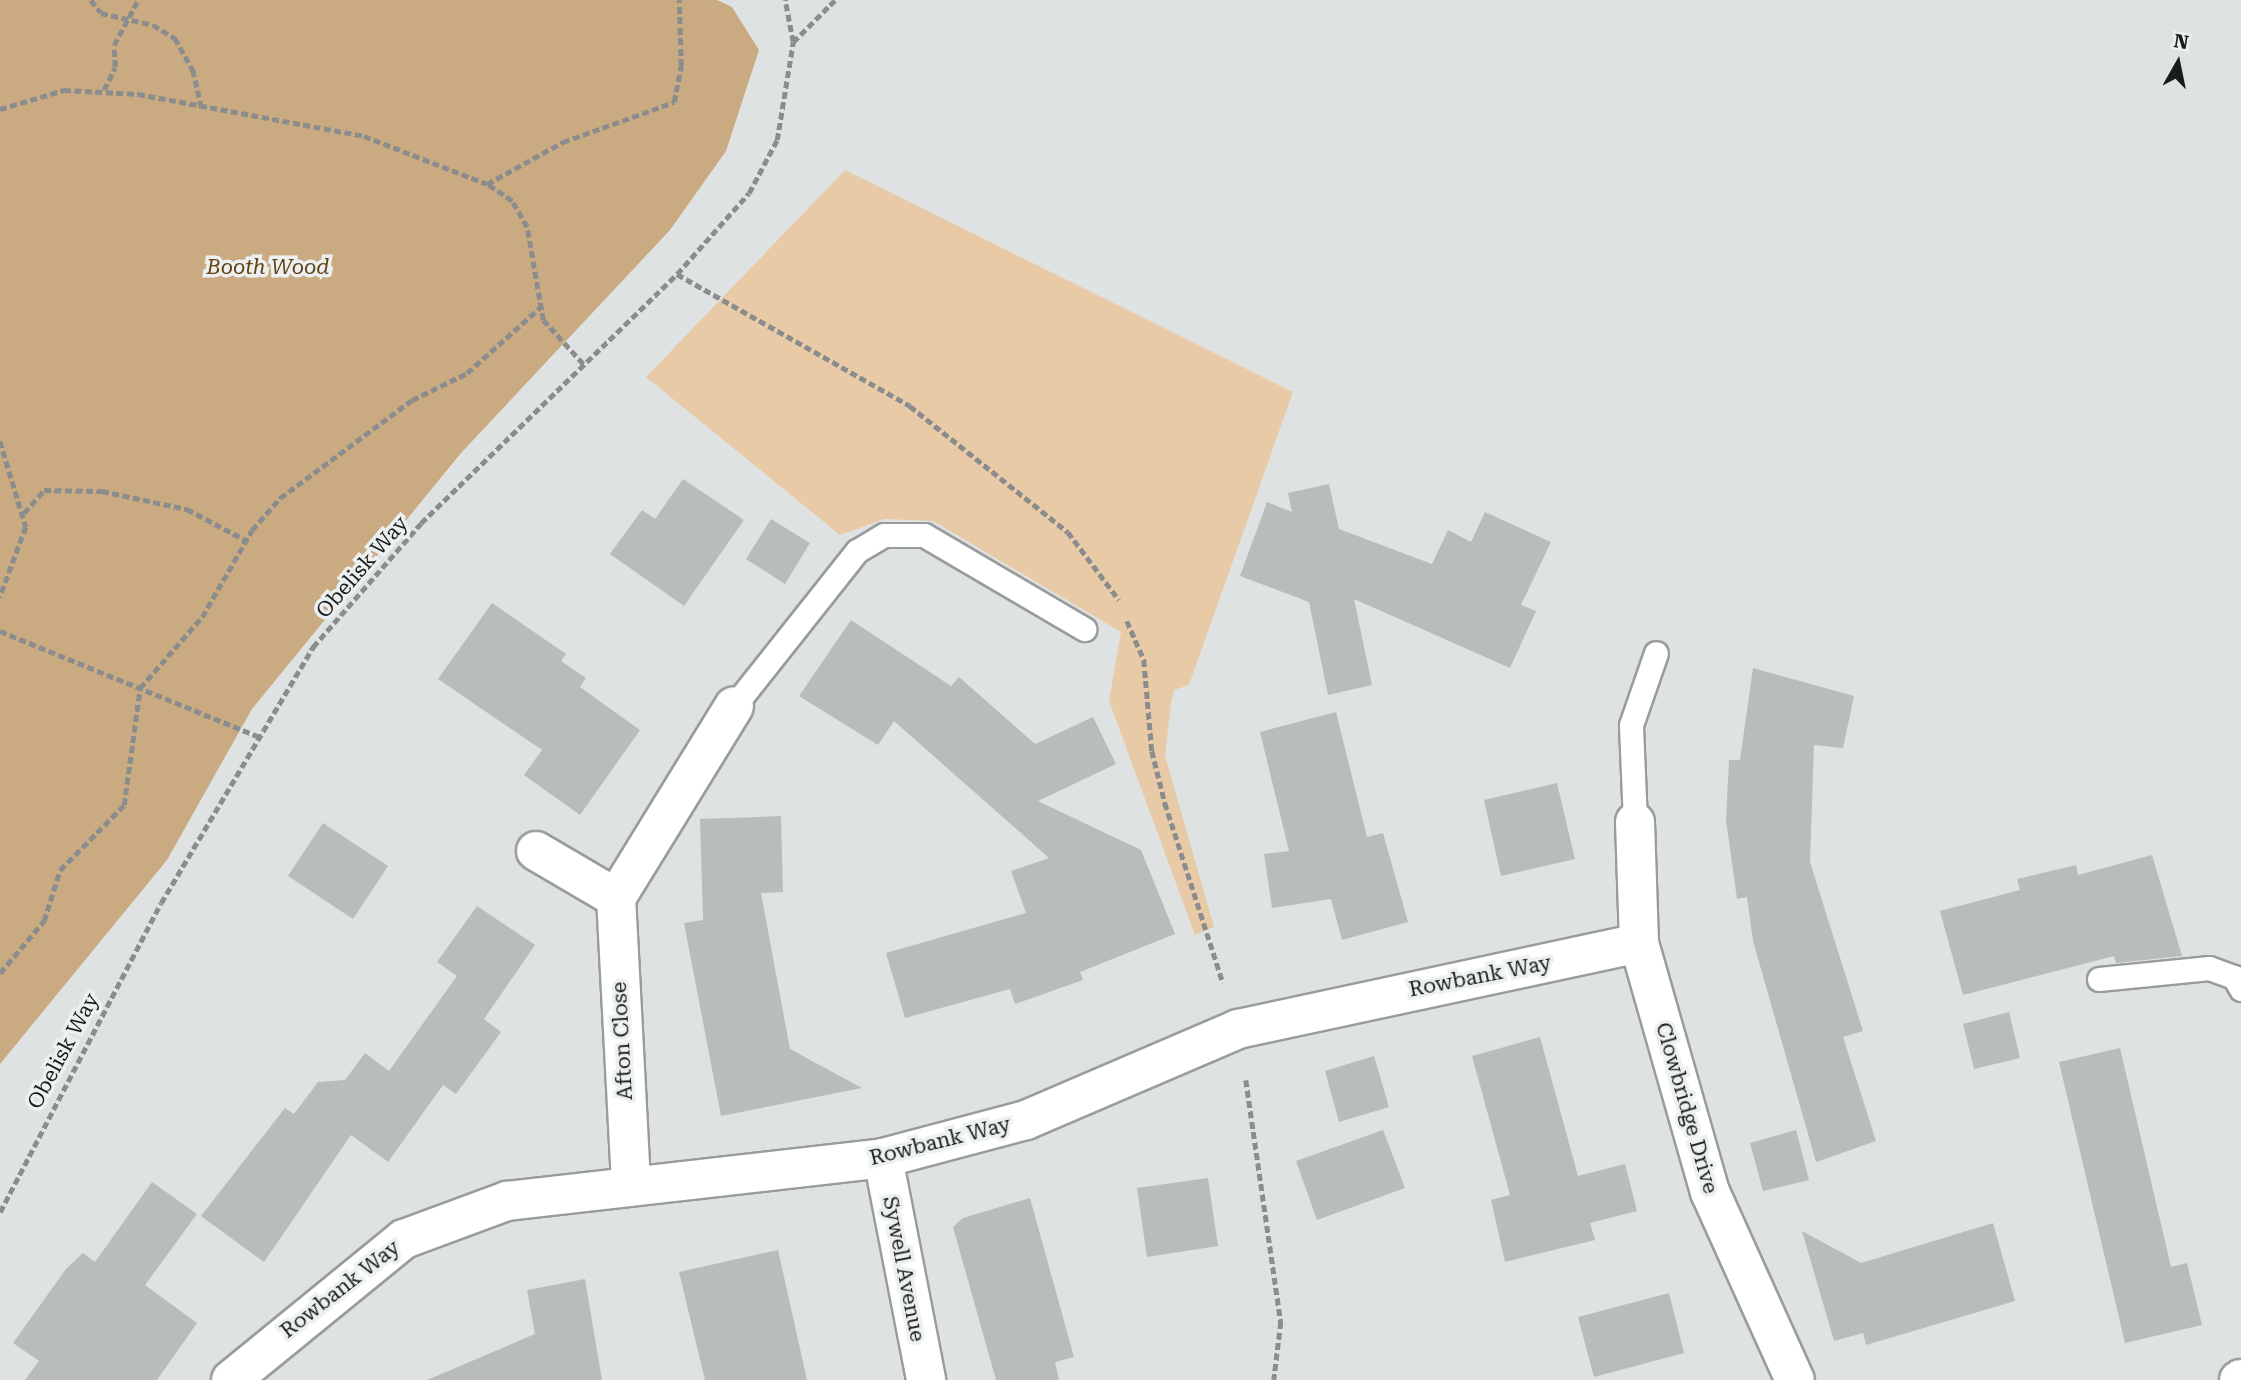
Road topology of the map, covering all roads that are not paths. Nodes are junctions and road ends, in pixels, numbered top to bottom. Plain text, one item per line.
1 (1084, 629) dead end
2 (1656, 653) dead end
3 (734, 706) joint
4 (1635, 822) joint
5 (537, 851) dead end
6 (616, 898) junction
7 (1639, 943) junction
8 (2099, 979) dead end
9 (2241, 989) edge
10 (883, 1158) junction
11 (631, 1183) junction
12 (231, 1380) edge
13 (926, 1380) edge
14 (1795, 1380) edge

1 - 3 lane
2 - 4 lane
3 - 6 street
4 - 7 street, Clowbridge Drive
5 - 6 street
6 - 11 street, Afton Close
7 - 10 street, Rowbank Way
7 - 14 street, Clowbridge Drive
8 - 9 lane
10 - 11 street, Rowbank Way
10 - 13 street, Sywell Avenue
11 - 12 street, Rowbank Way

